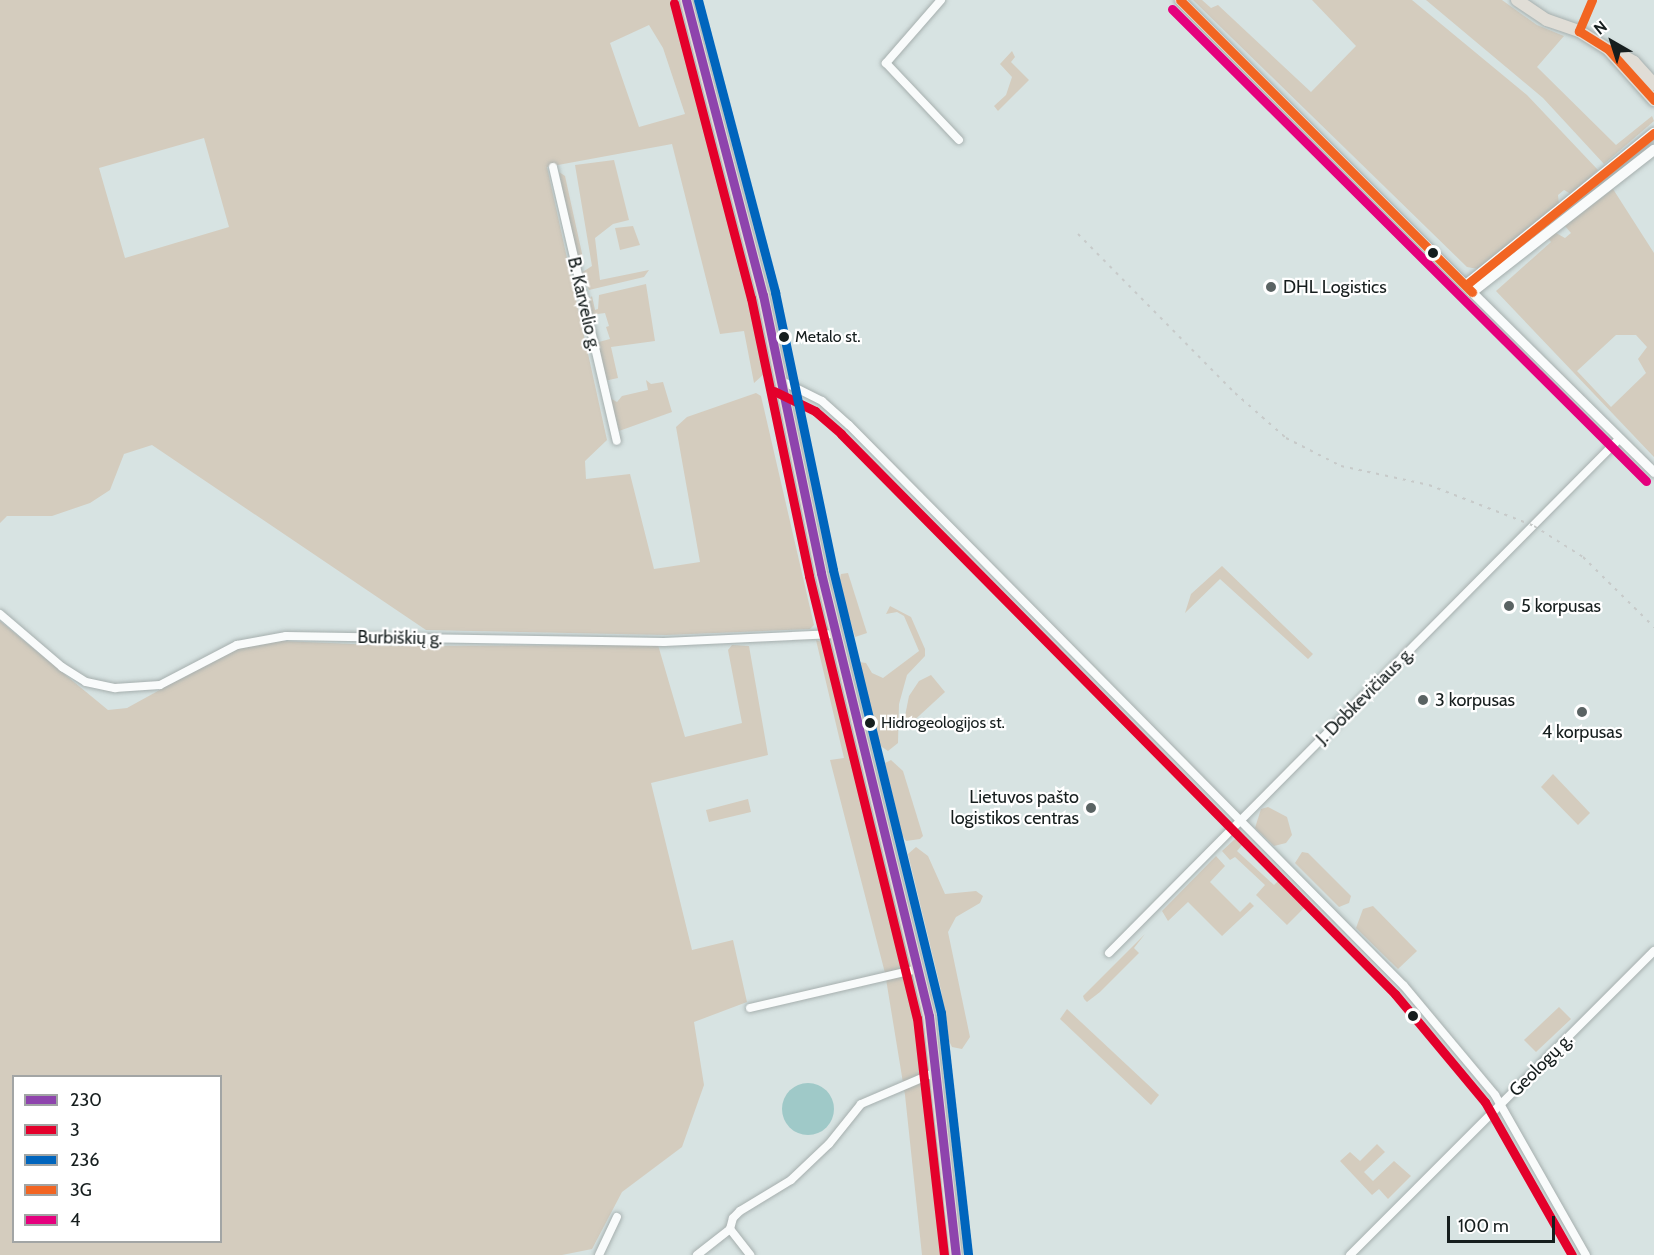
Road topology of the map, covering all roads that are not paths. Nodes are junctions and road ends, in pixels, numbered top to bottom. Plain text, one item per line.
1 (686, 0) edge
2 (941, 0) edge
3 (1180, 0) edge
4 (1517, 0) edge
5 (1608, 49) junction
6 (1654, 84) edge
7 (1654, 100) edge
8 (1654, 133) edge
9 (959, 140) dead end
10 (1654, 150) edge
11 (1630, 160) junction
12 (553, 167) dead end
13 (1469, 288) junction
14 (779, 380) junction
15 (1620, 438) junction
16 (617, 441) dead end
17 (1654, 472) edge
18 (0, 614) edge
19 (835, 634) junction
20 (1241, 822) junction
21 (1654, 951) edge
22 (1109, 953) dead end
23 (918, 969) junction
24 (750, 1008) dead end
25 (936, 1072) junction
26 (1502, 1105) junction
27 (618, 1217) dead end
28 (730, 1229) junction
29 (599, 1255) edge
30 (697, 1255) edge
31 (750, 1255) edge
32 (956, 1255) edge
33 (1350, 1255) edge
34 (1586, 1255) edge

1 - 14 main road
2 - 9 street
3 - 13 main road
4 - 5 main road
5 - 6 main road
5 - 7 main road
8 - 11 main road
10 - 11 main road
11 - 13 main road
12 - 16 street, B. Karvelio g.
13 - 15 street
14 - 19 main road
14 - 20 street
15 - 17 street
15 - 20 street, J. Dobkevičiaus g.
18 - 19 street, Burbiškių g.
19 - 23 main road
20 - 22 street, J. Dobkevičiaus g.
20 - 26 street
21 - 26 street, Geologų g.
23 - 24 street
23 - 25 main road
25 - 28 street
25 - 32 main road
26 - 33 street, Geologų g.
26 - 34 street
27 - 29 street
28 - 30 street
28 - 31 street

